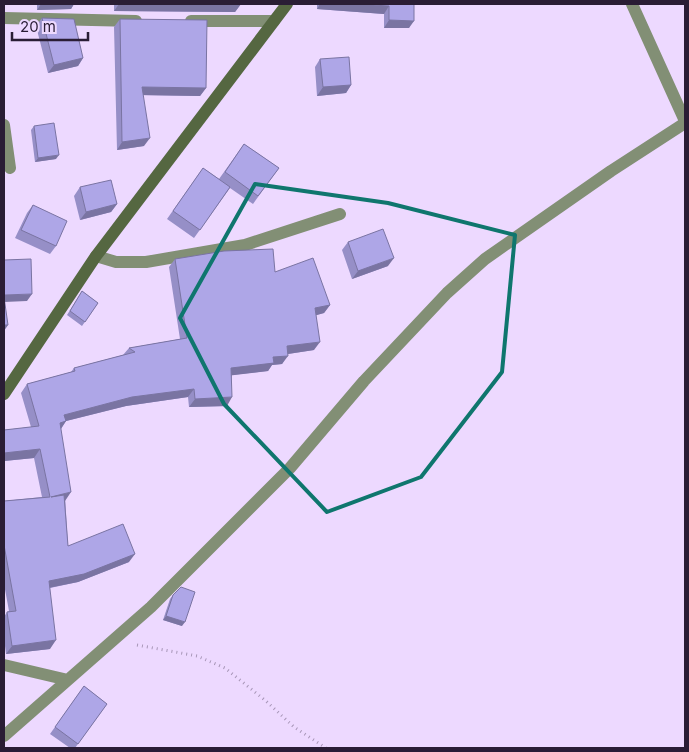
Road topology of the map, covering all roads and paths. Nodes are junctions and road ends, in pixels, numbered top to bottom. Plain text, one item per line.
1 (287, 4) edge
2 (632, 4) edge
3 (4, 18) edge
4 (150, 21) edge
5 (179, 21) edge
6 (274, 22) junction
7 (685, 122) edge
8 (4, 125) edge
9 (10, 168) dead end
10 (340, 214) dead end
11 (96, 256) junction
12 (4, 394) edge
13 (115, 641) junction
14 (4, 665) edge
15 (68, 680) junction
16 (4, 736) edge
17 (326, 748) edge

1 - 6 street
2 - 7 street
3 - 4 street
5 - 6 street
6 - 11 street
7 - 13 street
8 - 9 street
10 - 11 street
11 - 12 street
13 - 15 street
13 - 17 path
14 - 15 street
15 - 16 street

